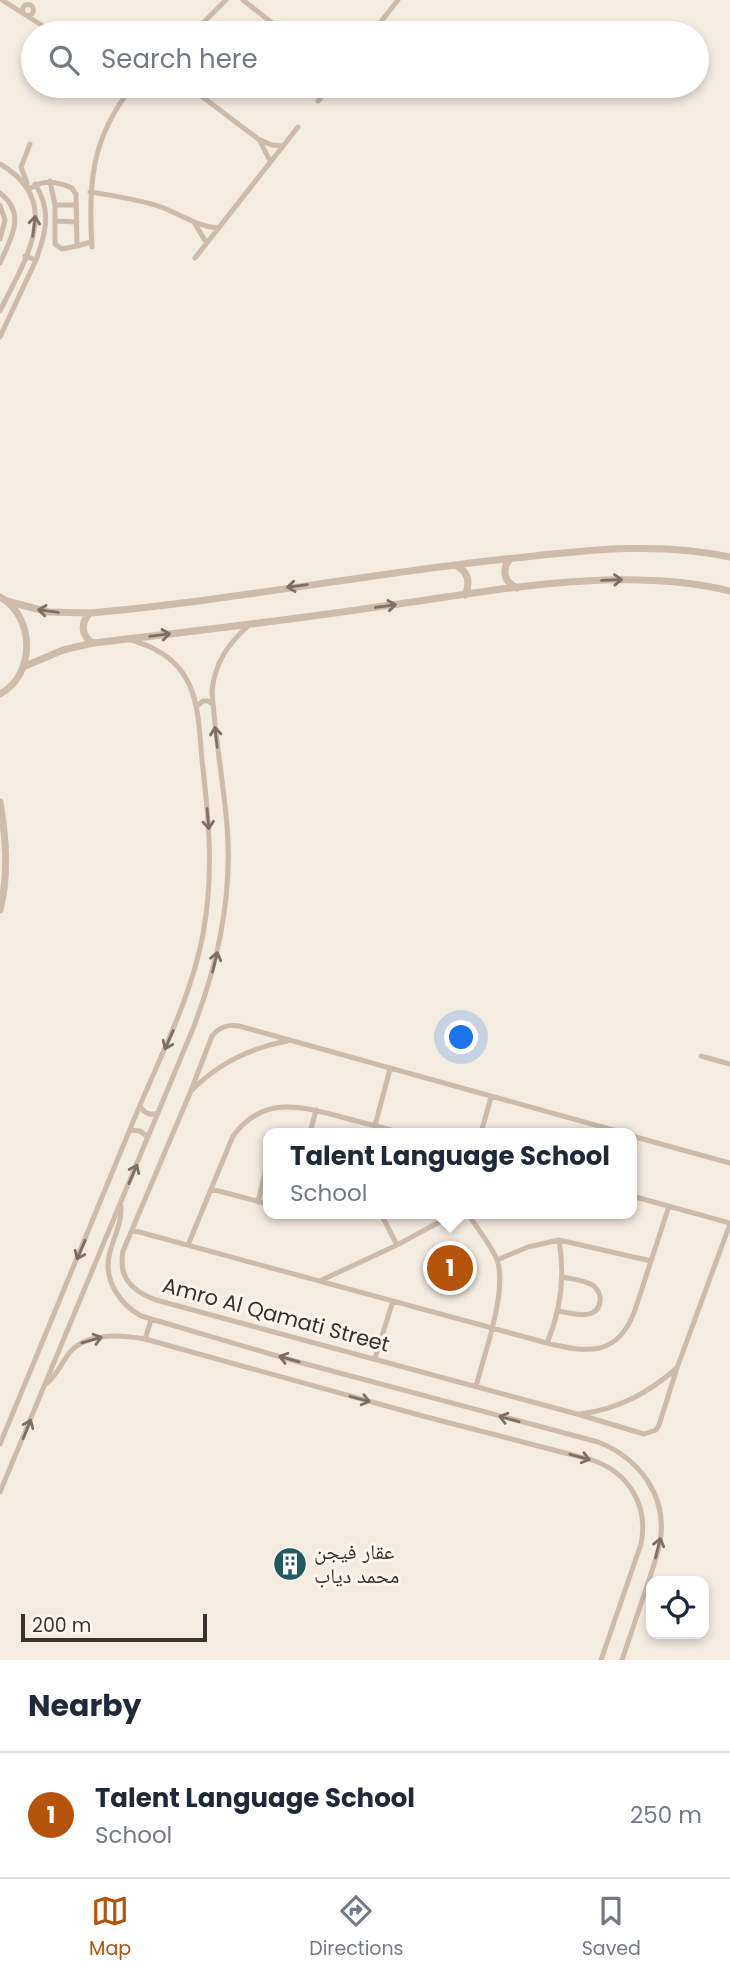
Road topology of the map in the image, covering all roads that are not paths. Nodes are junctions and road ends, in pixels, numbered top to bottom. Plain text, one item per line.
1 (37, 0) edge
2 (226, 0) edge
3 (243, 0) edge
4 (398, 0) edge
5 (5, 2) edge
6 (28, 3) edge
7 (34, 10) junction
8 (25, 15) junction
9 (35, 21) edge
10 (40, 21) edge
11 (205, 21) edge
12 (270, 21) edge
13 (381, 21) edge
14 (204, 98) edge
15 (321, 98) edge
16 (123, 99) edge
17 (318, 101) dead end
18 (298, 127) dead end
19 (258, 139) junction
20 (30, 144) dead end
21 (282, 146) junction
22 (271, 160) junction
23 (0, 164) edge
24 (50, 181) junction
25 (35, 184) junction
26 (27, 189) junction
27 (90, 192) junction
28 (0, 193) edge
29 (0, 205) edge
30 (55, 205) junction
31 (76, 205) junction
32 (56, 221) junction
33 (77, 222) junction
34 (195, 224) junction
35 (218, 228) junction
36 (0, 239) edge
37 (206, 242) junction
38 (77, 246) junction
39 (25, 256) junction
40 (195, 258) dead end
41 (36, 260) junction
42 (0, 263) edge
43 (0, 311) edge
44 (0, 337) edge
45 (730, 557) edge
46 (510, 559) junction
47 (455, 565) junction
48 (517, 588) junction
49 (730, 591) edge
50 (465, 595) junction
51 (4, 599) edge
52 (90, 613) junction
53 (250, 624) junction
54 (128, 639) junction
55 (93, 643) junction
56 (23, 667) junction
57 (3, 693) edge
58 (0, 702) edge
59 (213, 704) junction
60 (197, 706) junction
61 (0, 802) edge
62 (0, 910) edge
63 (290, 1041) junction
64 (701, 1056) dead end
65 (730, 1064) edge
66 (390, 1069) junction
67 (190, 1093) junction
68 (491, 1097) junction
69 (140, 1106) junction
70 (316, 1110) junction
71 (158, 1113) junction
72 (375, 1126) junction
73 (311, 1128) edge
74 (383, 1128) edge
75 (482, 1128) edge
76 (606, 1128) edge
77 (130, 1130) junction
78 (148, 1137) junction
79 (637, 1137) edge
80 (730, 1163) edge
81 (263, 1182) edge
82 (211, 1189) junction
83 (637, 1197) edge
84 (258, 1202) junction
85 (121, 1203) junction
86 (263, 1203) edge
87 (668, 1206) junction
88 (384, 1219) edge
89 (445, 1219) edge
90 (471, 1219) edge
91 (730, 1223) edge
92 (132, 1230) junction
93 (559, 1240) junction
94 (188, 1245) junction
95 (397, 1245) junction
96 (497, 1260) junction
97 (651, 1262) junction
98 (562, 1277) junction
99 (321, 1281) junction
100 (393, 1301) junction
101 (558, 1311) junction
102 (151, 1320) junction
103 (491, 1328) junction
104 (145, 1339) junction
105 (547, 1343) junction
106 (375, 1358) junction
107 (677, 1368) junction
108 (45, 1385) junction
109 (476, 1386) junction
110 (577, 1414) junction
111 (0, 1444) edge
112 (8, 1474) junction
113 (0, 1475) edge
114 (0, 1492) edge
115 (601, 1660) edge
116 (622, 1660) edge

1 - 7 street
2 - 11 street
3 - 12 street
4 - 13 street
5 - 6 street
5 - 8 street
6 - 7 street
6 - 8 street
7 - 8 street
7 - 10 street
8 - 9 street
14 - 19 street
15 - 17 street
16 - 27 street
18 - 21 street
19 - 21 street
19 - 22 street
20 - 26 street
21 - 22 street
22 - 35 street
23 - 26 street
24 - 25 street
24 - 30 street
24 - 31 street
25 - 26 street
25 - 41 street
39 -> 26 street
27 - 34 street
27 - 38 street
28 - 42 street
29 - 36 street
30 - 31 street
30 - 32 street
31 - 33 street
32 - 33 street
32 - 38 street
33 - 38 street
34 - 35 street
34 - 37 street
35 - 37 street
37 - 40 street
39 - 41 street
39 - 43 street
41 - 44 street
45 - 46 street
46 - 47 street
46 - 48 street
47 - 50 street
47 -> 52 street
48 -> 49 street
48 - 50 street
53 -> 50 street
52 -> 51 street
51 - 56 street
52 - 55 street
54 -> 53 street
53 - 59 street
54 - 55 street
54 - 60 street
55 - 56 street
56 - 57 street
57 - 58 street
59 - 60 street
71 -> 59 street
60 -> 69 street
61 - 62 street
63 - 66 street, Amro Al Qamati Street
63 - 67 street, Amro Al Qamati Street
63 - 67 street, Amro Al Qamati Street
64 - 65 street
66 - 68 street, Amro Al Qamati Street
66 - 72 street
67 - 92 street, Amro Al Qamati Street
68 - 75 street
68 - 76 street, Amro Al Qamati Street
69 - 71 street
69 - 77 street
70 - 72 street
70 - 73 street
70 - 82 street
71 - 78 street
72 - 74 street
77 - 78 street
77 -> 111 street
85 -> 78 street
79 - 80 street
81 - 84 street
82 - 84 street
82 - 94 street
83 - 87 street
84 - 86 street
85 - 102 street
85 - 108 street
87 - 91 street
87 - 97 street
88 - 95 street
89 - 95 street
90 - 96 street
91 - 107 street, Amro Al Qamati Street
92 - 94 street
92 - 106 street, Amro Al Qamati Street
93 - 96 street
93 - 97 street
93 - 98 street
94 - 99 street
95 - 99 street
96 - 103 street
97 - 105 street
98 - 101 street
98 - 101 street
99 - 100 street
100 - 103 street
100 - 106 street
101 - 105 street
102 - 104 street
116 -> 102 street
103 - 105 street
103 - 109 street
108 -> 104 street
104 -> 115 street
106 - 109 street, Amro Al Qamati Street
107 - 110 street, Amro Al Qamati Street
107 - 110 street, Amro Al Qamati Street
112 -> 108 street
109 - 110 street, Amro Al Qamati Street
112 - 113 street
112 - 114 street

